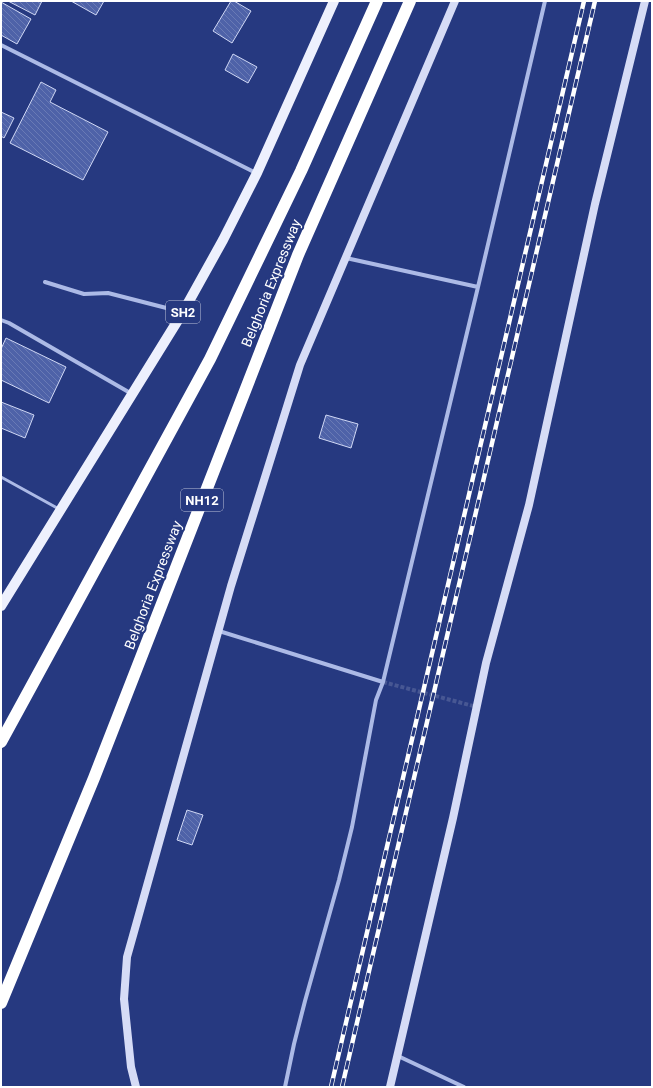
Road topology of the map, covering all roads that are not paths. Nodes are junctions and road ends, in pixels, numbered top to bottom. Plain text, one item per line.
1 (334, 1) edge
2 (377, 1) edge
3 (410, 1) edge
4 (455, 1) edge
5 (544, 1) edge
6 (644, 1) edge
7 (1, 45) edge
8 (257, 173) junction
9 (346, 258) junction
10 (45, 282) dead end
11 (478, 287) junction
12 (183, 312) junction
13 (1, 320) edge
14 (132, 394) junction
15 (1, 477) edge
16 (61, 510) junction
17 (1, 606) edge
18 (219, 631) junction
19 (383, 682) junction
20 (1, 742) edge
21 (1, 1003) edge
22 (398, 1056) junction
23 (136, 1087) edge
24 (285, 1087) edge
25 (390, 1087) edge
26 (464, 1087) edge

1 - 8 main road, SH2
2 - 20 highway, Belghoria Expressway
3 - 21 highway, Belghoria Expressway / NH12
4 - 9 street
5 - 11 street
6 - 22 street
7 - 8 street
8 - 12 main road, SH2
9 - 11 street
9 - 18 street
10 - 12 street
11 - 19 street
12 - 14 main road, SH2
13 - 14 street
14 - 16 main road, SH2
15 - 16 lane
16 - 17 main road, SH2
18 - 19 street
18 - 23 street
19 - 24 street
22 - 25 street
22 - 26 street

